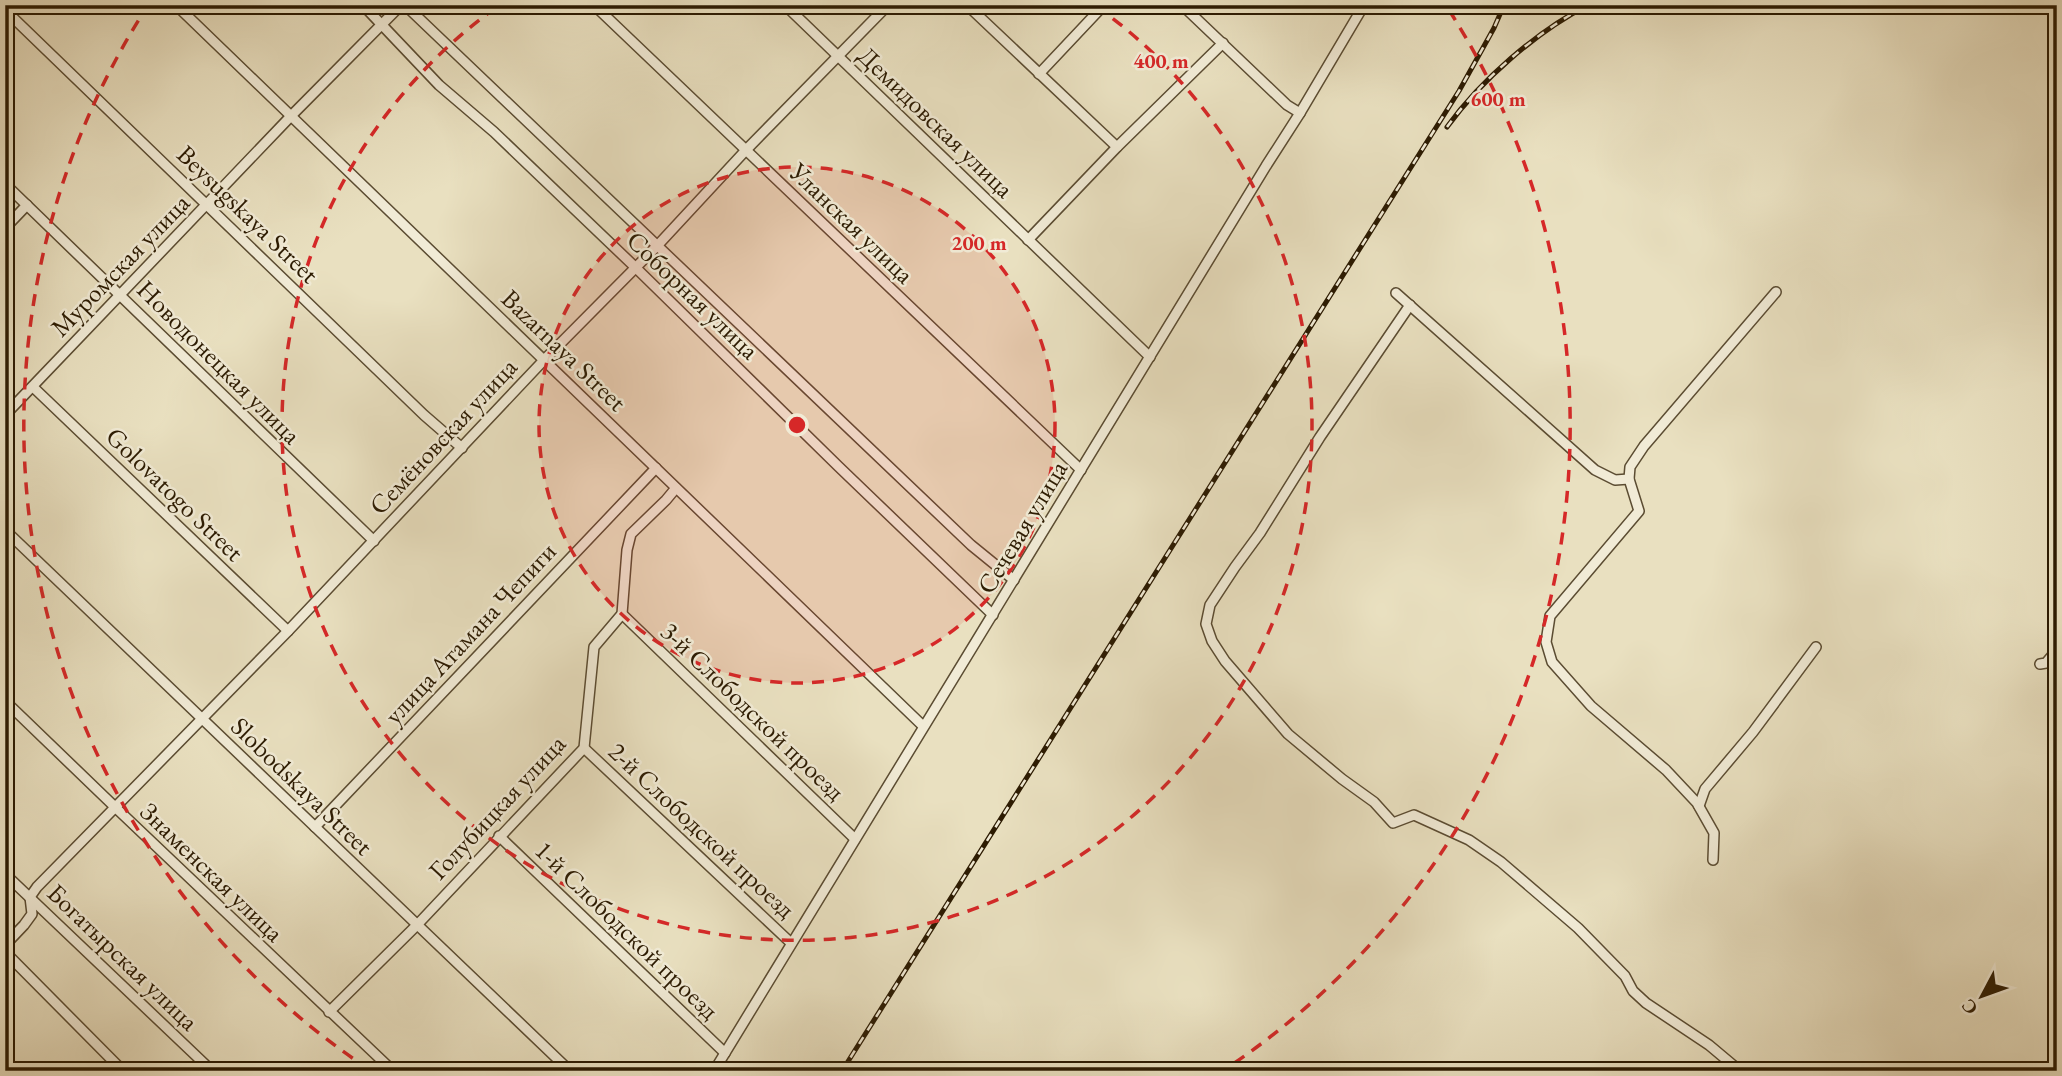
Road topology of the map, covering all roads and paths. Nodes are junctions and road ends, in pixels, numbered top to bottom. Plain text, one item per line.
1 (176, 5) edge
2 (363, 5) edge
3 (403, 5) edge
4 (594, 5) edge
5 (785, 5) edge
6 (888, 5) edge
7 (967, 5) edge
8 (1104, 5) edge
9 (1182, 5) edge
10 (1364, 5) edge
11 (5, 10) edge
12 (382, 24) junction
13 (1223, 43) junction
14 (838, 57) junction
15 (1039, 74) junction
16 (1300, 113) junction
17 (291, 116) junction
18 (1117, 148) junction
19 (746, 150) junction
20 (5, 184) edge
21 (207, 204) junction
22 (27, 205) junction
23 (5, 228) edge
24 (1028, 240) junction
25 (657, 246) junction
26 (635, 267) junction
27 (1776, 292) dead end
28 (1396, 293) dead end
29 (121, 295) junction
30 (1410, 305) junction
31 (1150, 357) junction
32 (544, 359) junction
33 (33, 387) junction
34 (5, 415) edge
35 (461, 448) junction
36 (656, 468) junction
37 (1081, 470) junction
38 (1629, 479) junction
39 (676, 488) junction
40 (5, 530) edge
41 (374, 541) junction
42 (1014, 580) junction
43 (622, 614) junction
44 (993, 614) junction
45 (288, 631) junction
46 (1816, 646) dead end
47 (2057, 650) edge
48 (2040, 664) dead end
49 (5, 701) edge
50 (201, 718) junction
51 (923, 726) junction
52 (584, 748) junction
53 (1699, 806) junction
54 (116, 808) junction
55 (315, 827) junction
56 (499, 836) junction
57 (855, 839) junction
58 (1713, 860) dead end
59 (5, 874) edge
60 (30, 897) junction
61 (417, 925) junction
62 (791, 943) junction
63 (5, 945) edge
64 (5, 952) edge
65 (329, 1012) junction
66 (725, 1053) junction
67 (123, 1071) edge
68 (212, 1071) edge
69 (393, 1071) edge
70 (570, 1071) edge
71 (714, 1071) edge
72 (1740, 1071) edge

1 - 17 street, Bazarnaya Street
2 - 12 street, Соборная улица
3 - 12 street, Муромская улица
3 - 25 street
4 - 19 street, Уланская улица
5 - 14 street, Демидовская улица
6 - 14 street, Семёновская улица
7 - 15 street
8 - 15 street
9 - 13 street
10 - 16 street, Сечевая улица
11 - 21 street, Beysugskaya Street
12 - 17 street, Муромская улица
12 - 26 street, Соборная улица
13 - 16 street
13 - 18 street
14 - 19 street, Семёновская улица
14 - 24 street, Демидовская улица
15 - 18 street
16 - 31 street, Сечевая улица
17 - 21 street, Муромская улица
17 - 32 street, Bazarnaya Street
18 - 24 street
19 - 25 street, Семёновская улица
19 - 37 street, Уланская улица
20 - 22 street, Новодонецкая улица
21 - 29 street, Муромская улица
21 - 35 street, Beysugskaya Street
22 - 23 street
22 - 29 street, Новодонецкая улица
24 - 31 street, Демидовская улица
25 - 26 street, Семёновская улица
25 - 42 street
26 - 32 street, Семёновская улица
26 - 44 street, Соборная улица
27 - 38 street
28 - 30 street
29 - 33 street, Муромская улица
29 - 41 street, Новодонецкая улица
30 - 38 street
30 - 72 street
31 - 37 street, Сечевая улица
32 - 35 street, Семёновская улица
32 - 36 street, Bazarnaya Street
33 - 34 street, Муромская улица
33 - 45 street, Golovatogo Street
35 - 41 street, Семёновская улица
36 - 39 street, Bazarnaya Street
36 - 55 street, улица Атамана Чепиги
37 - 42 street, Сечевая улица
38 - 53 street
39 - 43 street
39 - 51 street, Bazarnaya Street
40 - 50 street, Slobodskaya Street
41 - 45 street, Семёновская улица
42 - 44 street, Сечевая улица
43 - 52 street, Голубицкая улица
43 - 57 street, 3-й Слободской проезд
44 - 51 street, Сечевая улица
45 - 50 street, Семёновская улица
46 - 53 street
47 - 48 street
49 - 54 street, Знаменская улица
50 - 54 street, Семёновская улица
50 - 55 street, Slobodskaya Street
51 - 57 street, Сечевая улица
52 - 56 street, Голубицкая улица
52 - 62 street, 2-й Слободской проезд
53 - 58 street
54 - 60 street, Семёновская улица
54 - 65 street, Знаменская улица
55 - 61 street, Slobodskaya Street
56 - 61 street, Голубицкая улица
56 - 66 street, 1-й Слободской проезд
57 - 62 street, Сечевая улица
59 - 60 street, Богатырская улица
60 - 63 street
60 - 68 street, Богатырская улица
61 - 65 street, Голубицкая улица
61 - 70 street, Slobodskaya Street
62 - 66 street, Сечевая улица
64 - 67 street
65 - 69 street, Знаменская улица
66 - 71 street, Сечевая улица

